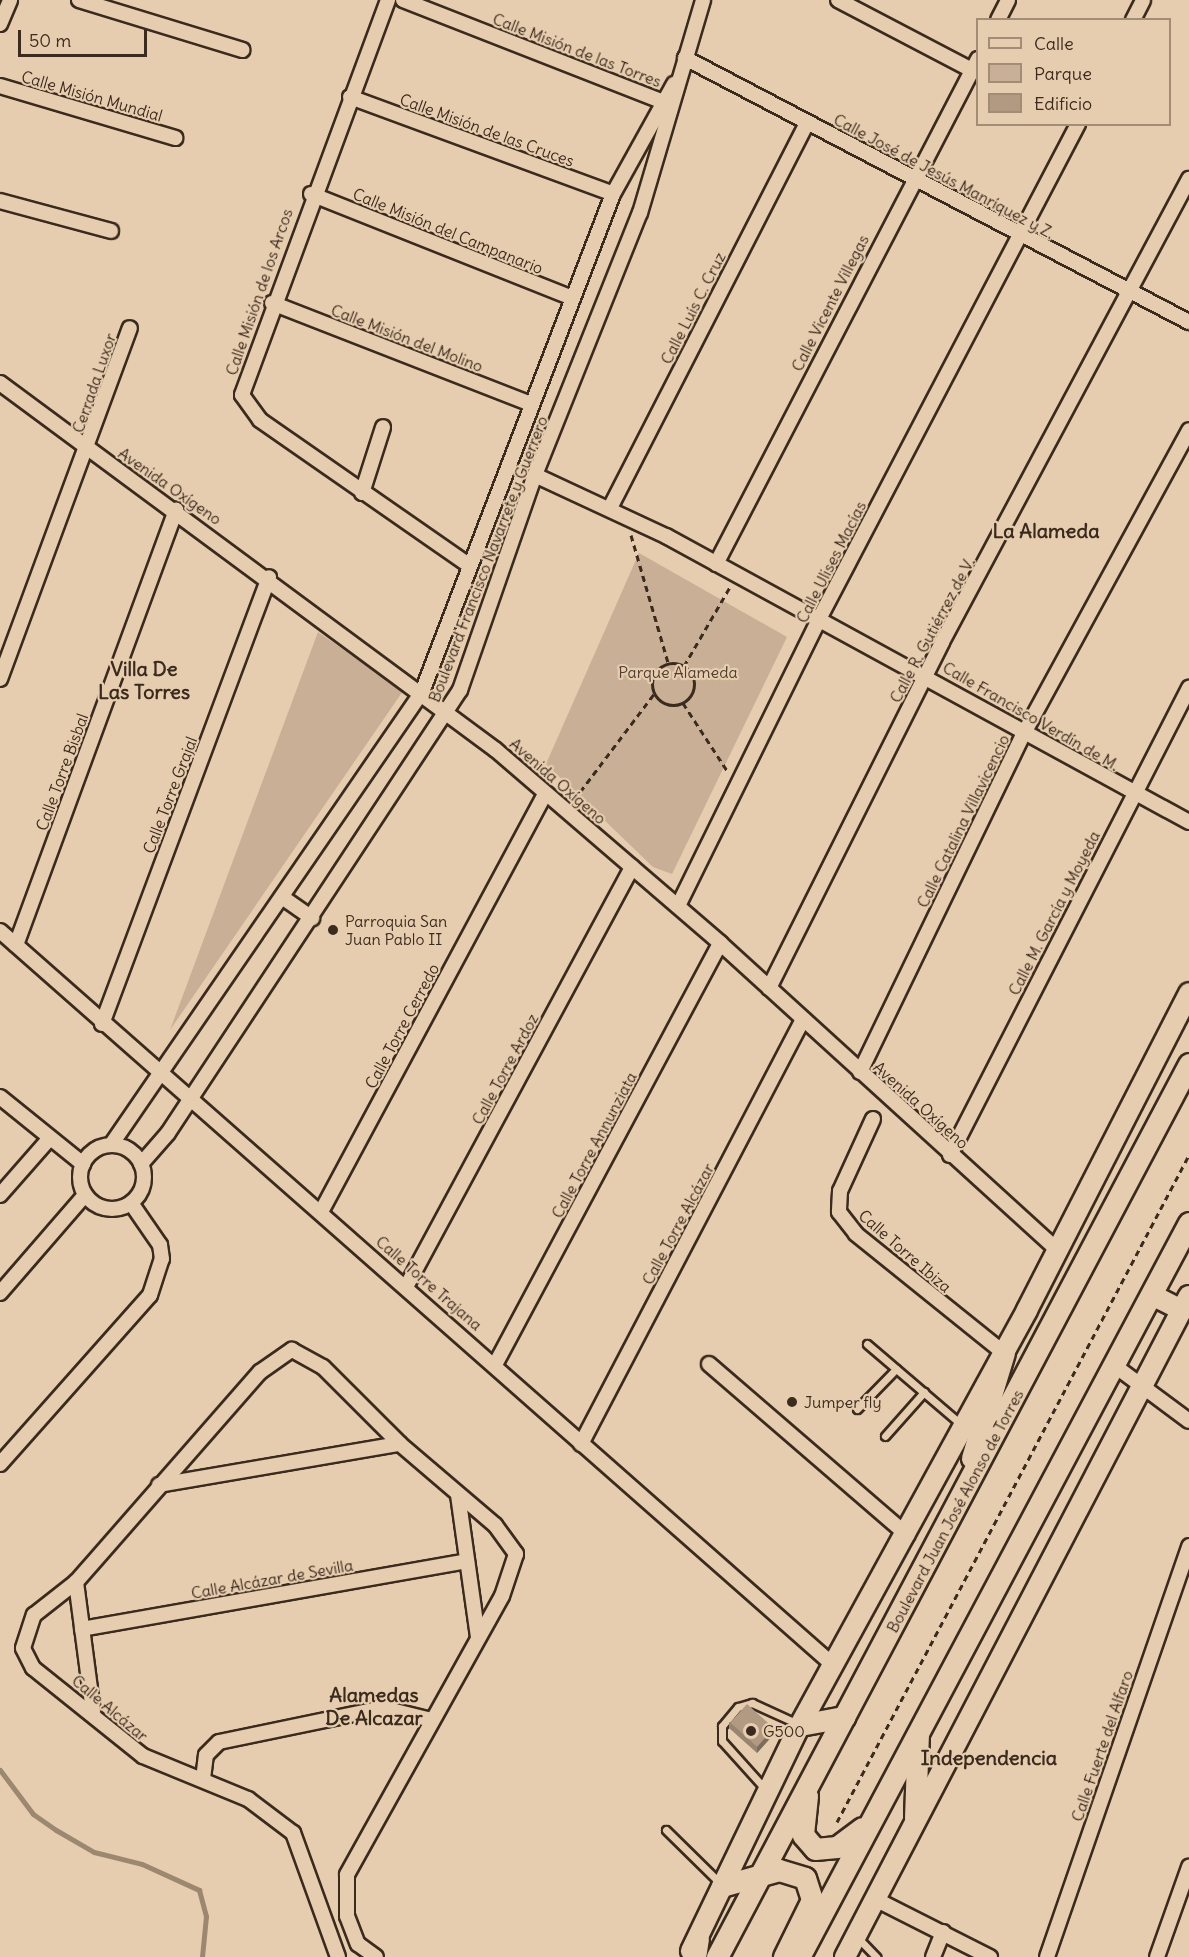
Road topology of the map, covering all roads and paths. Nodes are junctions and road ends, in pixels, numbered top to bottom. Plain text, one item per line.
1 (10, 0) edge
2 (79, 0) edge
3 (388, 0) edge
4 (403, 0) edge
5 (703, 0) edge
6 (838, 0) edge
7 (1008, 0) edge
8 (1143, 0) edge
9 (999, 18) edge
10 (1134, 18) edge
11 (0, 24) edge
12 (243, 50) dead end
13 (685, 58) junction
14 (975, 64) edge
15 (0, 86) edge
16 (350, 97) junction
17 (666, 103) junction
18 (807, 123) junction
19 (1077, 126) edge
20 (175, 138) dead end
21 (912, 179) junction
22 (1189, 179) edge
23 (311, 194) junction
24 (613, 194) junction
25 (0, 201) edge
26 (111, 231) dead end
27 (1021, 235) junction
28 (1131, 291) junction
29 (573, 298) junction
30 (272, 303) junction
31 (1189, 322) edge
32 (130, 328) dead end
33 (0, 383) edge
34 (531, 404) junction
35 (382, 427) dead end
36 (1189, 430) edge
37 (88, 448) junction
38 (536, 475) junction
39 (362, 493) junction
40 (610, 508) junction
41 (176, 509) junction
42 (633, 520) junction
43 (716, 564) junction
44 (470, 565) junction
45 (736, 575) junction
46 (269, 577) junction
47 (819, 619) junction
48 (668, 662) junction
49 (684, 666) junction
50 (925, 675) junction
51 (0, 679) edge
52 (1189, 688) edge
53 (422, 692) junction
54 (654, 694) junction
55 (683, 703) junction
56 (449, 712) junction
57 (1023, 735) junction
58 (737, 786) junction
59 (1133, 793) junction
60 (545, 795) junction
61 (566, 811) junction
62 (1189, 822) edge
63 (632, 867) junction
64 (282, 897) junction
65 (678, 906) junction
66 (312, 918) junction
67 (0, 931) edge
68 (720, 943) junction
69 (15, 945) junction
70 (769, 988) junction
71 (1189, 993) edge
72 (803, 1020) junction
73 (102, 1024) junction
74 (1189, 1064) edge
75 (860, 1072) junction
76 (160, 1074) junction
77 (0, 1097) edge
78 (190, 1098) junction
79 (873, 1119) dead end
80 (48, 1139) junction
81 (111, 1145) junction
82 (950, 1155) junction
83 (1189, 1155) edge
84 (82, 1164) junction
85 (141, 1164) junction
86 (0, 1195) edge
87 (85, 1195) junction
88 (131, 1203) junction
89 (322, 1210) junction
90 (1189, 1223) edge
91 (1057, 1250) junction
92 (406, 1287) junction
93 (0, 1293) edge
94 (1152, 1295) junction
95 (1185, 1303) edge
96 (867, 1344) dead end
97 (1004, 1353) junction
98 (496, 1363) junction
99 (710, 1364) dead end
100 (1116, 1366) junction
101 (896, 1369) junction
102 (1140, 1385) junction
103 (924, 1392) junction
104 (857, 1409) dead end
105 (1189, 1421) edge
106 (964, 1427) junction
107 (885, 1436) dead end
108 (400, 1444) junction
109 (581, 1444) junction
110 (0, 1464) edge
111 (159, 1485) junction
112 (458, 1495) junction
113 (907, 1535) junction
114 (941, 1542) junction
115 (1189, 1546) edge
116 (467, 1561) junction
117 (76, 1582) junction
118 (82, 1629) junction
119 (478, 1638) junction
120 (833, 1665) junction
121 (93, 1712) junction
122 (844, 1717) junction
123 (432, 1720) junction
124 (800, 1725) junction
125 (918, 1732) junction
126 (817, 1767) junction
127 (203, 1779) junction
128 (768, 1792) junction
129 (915, 1818) junction
130 (866, 1825) junction
131 (666, 1830) dead end
132 (821, 1851) junction
133 (1189, 1867) edge
134 (757, 1879) junction
135 (722, 1886) junction
136 (874, 1899) junction
137 (943, 1932) junction
138 (856, 1936) junction
139 (697, 1947) edge
140 (338, 1957) edge
141 (376, 1957) edge
142 (688, 1957) edge
143 (717, 1957) edge
144 (784, 1957) edge
145 (799, 1957) edge
146 (845, 1957) edge
147 (876, 1957) edge
148 (933, 1957) edge
149 (990, 1957) edge
150 (1047, 1957) edge
151 (1157, 1957) edge

1 - 11 street
2 - 12 street
3 - 16 street, Calle Misión de los Arcos
4 - 17 street, Calle Misión de las Torres
5 - 13 street, Boulevard Francisco Navarrete y Guerrero
6 - 14 street
7 - 9 street
8 - 10 street
13 - 17 street, Boulevard Francisco Navarrete y Guerrero
13 - 18 street, Calle José de Jesús Manríquez y Z.
14 - 21 street, Calle Vicente Villegas
15 - 20 street, Calle Misión Mundial
16 - 23 street, Calle Misión de los Arcos
16 - 24 street, Calle Misión de las Cruces
17 - 24 street, Boulevard Francisco Navarrete y Guerrero
17 - 38 street, Boulevard Francisco Navarrete y Guerrero
18 - 21 street, Calle José de Jesús Manríquez y Z.
18 - 40 street, Calle Luís C. Cruz
19 - 27 street, Calle Ulises Macías
21 - 27 street, Calle José de Jesús Manríquez y Z.
21 - 43 street, Calle Vicente Villegas
22 - 28 street, Calle R. Gutiérrez de V.
23 - 29 street, Calle Misión del Campanario
23 - 30 street, Calle Misión de los Arcos
24 - 29 street, Boulevard Francisco Navarrete y Guerrero
25 - 26 street
27 - 28 street, Calle José de Jesús Manríquez y Z.
27 - 47 street, Calle Ulises Macías
28 - 31 street, Calle José de Jesús Manríquez y Z.
28 - 50 street, Calle R. Gutiérrez de V.
29 - 34 street, Boulevard Francisco Navarrete y Guerrero
30 - 34 street, Calle Misión del Molino
30 - 39 street, Calle Misión de los Arcos
32 - 37 street, Cerrada Luxor
33 - 37 street, Avenida Oxígeno
34 - 44 street, Boulevard Francisco Navarrete y Guerrero
35 - 39 street
36 - 57 street, Calle Catalina Villavicencio
37 - 41 street, Avenida Oxígeno
37 - 51 street, Cerrada Luxor
38 - 40 street, Calle Francisco Verdín de M.
38 - 56 street, Boulevard Francisco Navarrete y Guerrero
39 - 44 street, Calle Misión de los Arcos
40 - 42 street, Calle Francisco Verdín de M.
41 - 46 street, Avenida Oxígeno
41 - 69 street, Calle Torre Bisbal
42 - 43 street, Calle Francisco Verdín de M.
42 - 48 path
43 - 45 street, Calle Francisco Verdín de M.
44 - 53 street, Boulevard Francisco Navarrete y Guerrero
45 - 47 street, Calle Francisco Verdín de M.
45 - 49 path
46 - 53 street, Avenida Oxígeno
46 - 73 street, Calle Torre Grajal
47 - 50 street, Calle Francisco Verdín de M.
47 - 58 street, Calle Ulises Macías
48 - 49 path
48 - 54 path
49 - 55 path
50 - 57 street, Calle Francisco Verdín de M.
50 - 70 street, Calle R. Gutiérrez de V.
52 - 59 street, Calle M. García y Moyeda
53 - 56 street, Avenida Oxígeno
53 - 64 street, Boulevard Francisco Navarrete y Guerrero
54 - 55 path
54 - 61 path
55 - 58 path
56 - 60 street, Avenida Oxígeno
56 - 66 street, Boulevard Francisco Navarrete y Guerrero
57 - 59 street, Calle Francisco Verdín de M.
57 - 75 street, Calle Catalina Villavicencio
58 - 65 street, Calle Ulises Macías
59 - 62 street, Calle Francisco Verdín de M.
59 - 82 street, Calle M. García y Moyeda
60 - 61 street, Avenida Oxígeno
60 - 89 street, Calle Torre Cerredo
61 - 63 street, Avenida Oxígeno
63 - 65 street, Avenida Oxígeno
63 - 92 street, Calle Torre Ardoz
64 - 66 street
64 - 76 street, Boulevard Francisco Navarrete y Guerrero
65 - 68 street, Avenida Oxígeno
66 - 78 street, Boulevard Francisco Navarrete y Guerrero
67 - 69 street, Calle Torre Trajana
68 - 70 street, Avenida Oxígeno
68 - 98 street, Calle Torre Annunziata
69 - 73 street, Calle Torre Trajana
70 - 72 street, Avenida Oxígeno
71 - 91 street
72 - 75 street, Avenida Oxígeno
72 - 109 street, Calle Torre Alcázar
73 - 76 street, Calle Torre Trajana
74 - 114 main road, Boulevard Juan José Alonso de Torres
75 - 82 street, Avenida Oxígeno
76 - 78 street, Calle Torre Trajana
76 - 81 street, Boulevard Francisco Navarrete y Guerrero
77 - 80 street
78 - 85 street, Boulevard Francisco Navarrete y Guerrero
78 - 89 street, Calle Torre Trajana
79 - 97 street, Calle Torre Ibiza
80 - 84 street
80 - 86 street
81 - 84 street
81 - 85 street
82 - 91 street, Avenida Oxígeno
83 - 132 path
84 - 87 street
85 - 88 street
87 - 88 street
87 - 93 street
88 - 110 street
89 - 92 street, Calle Torre Trajana
90 - 94 main road
91 - 97 street
92 - 98 street, Calle Torre Trajana
94 - 95 street
94 - 100 main road
95 - 102 street
96 - 101 lane
97 - 106 street
97 - 114 main road
98 - 109 street, Calle Torre Trajana
99 - 113 street
100 - 102 street
100 - 125 main road
101 - 103 lane
101 - 104 lane
102 - 105 street
102 - 129 street
103 - 106 lane
103 - 107 lane
106 - 113 street
108 - 111 street
108 - 111 street, Calle Alcázar
108 - 112 street, Calle Alcázar
109 - 120 street, Calle Torre Trajana
111 - 117 street, Calle Alcázar
112 - 116 street
112 - 119 street, Calle Alcázar
113 - 120 street
114 - 122 main road, Boulevard Juan José Alonso de Torres
115 - 150 street, Calle Fuerte del Alfaro
116 - 118 street, Calle Alcázar de Sevilla
116 - 119 street
117 - 118 street
117 - 121 street, Calle Alcázar
118 - 121 street
119 - 123 street, Calle Alcázar
120 - 124 street
121 - 127 street, Calle Alcázar
122 - 124 main road
122 - 126 main road, Boulevard Juan José Alonso de Torres
123 - 127 street
123 - 141 street, Calle Alcázar
124 - 128 street
124 - 128 lane
125 - 129 main road
125 - 130 main road
126 - 132 main road
126 - 134 main road, Boulevard Juan José Alonso de Torres
127 - 140 street, Calle Alcázar
128 - 135 street
129 - 136 street
130 - 132 main road
130 - 145 main road
131 - 135 lane
133 - 151 street
134 - 135 main road
134 - 143 main road, Boulevard Juan José Alonso de Torres
134 - 144 main road
135 - 139 street
136 - 137 street
136 - 138 street
137 - 148 street
137 - 149 street
138 - 146 street
138 - 147 lane
139 - 142 street

